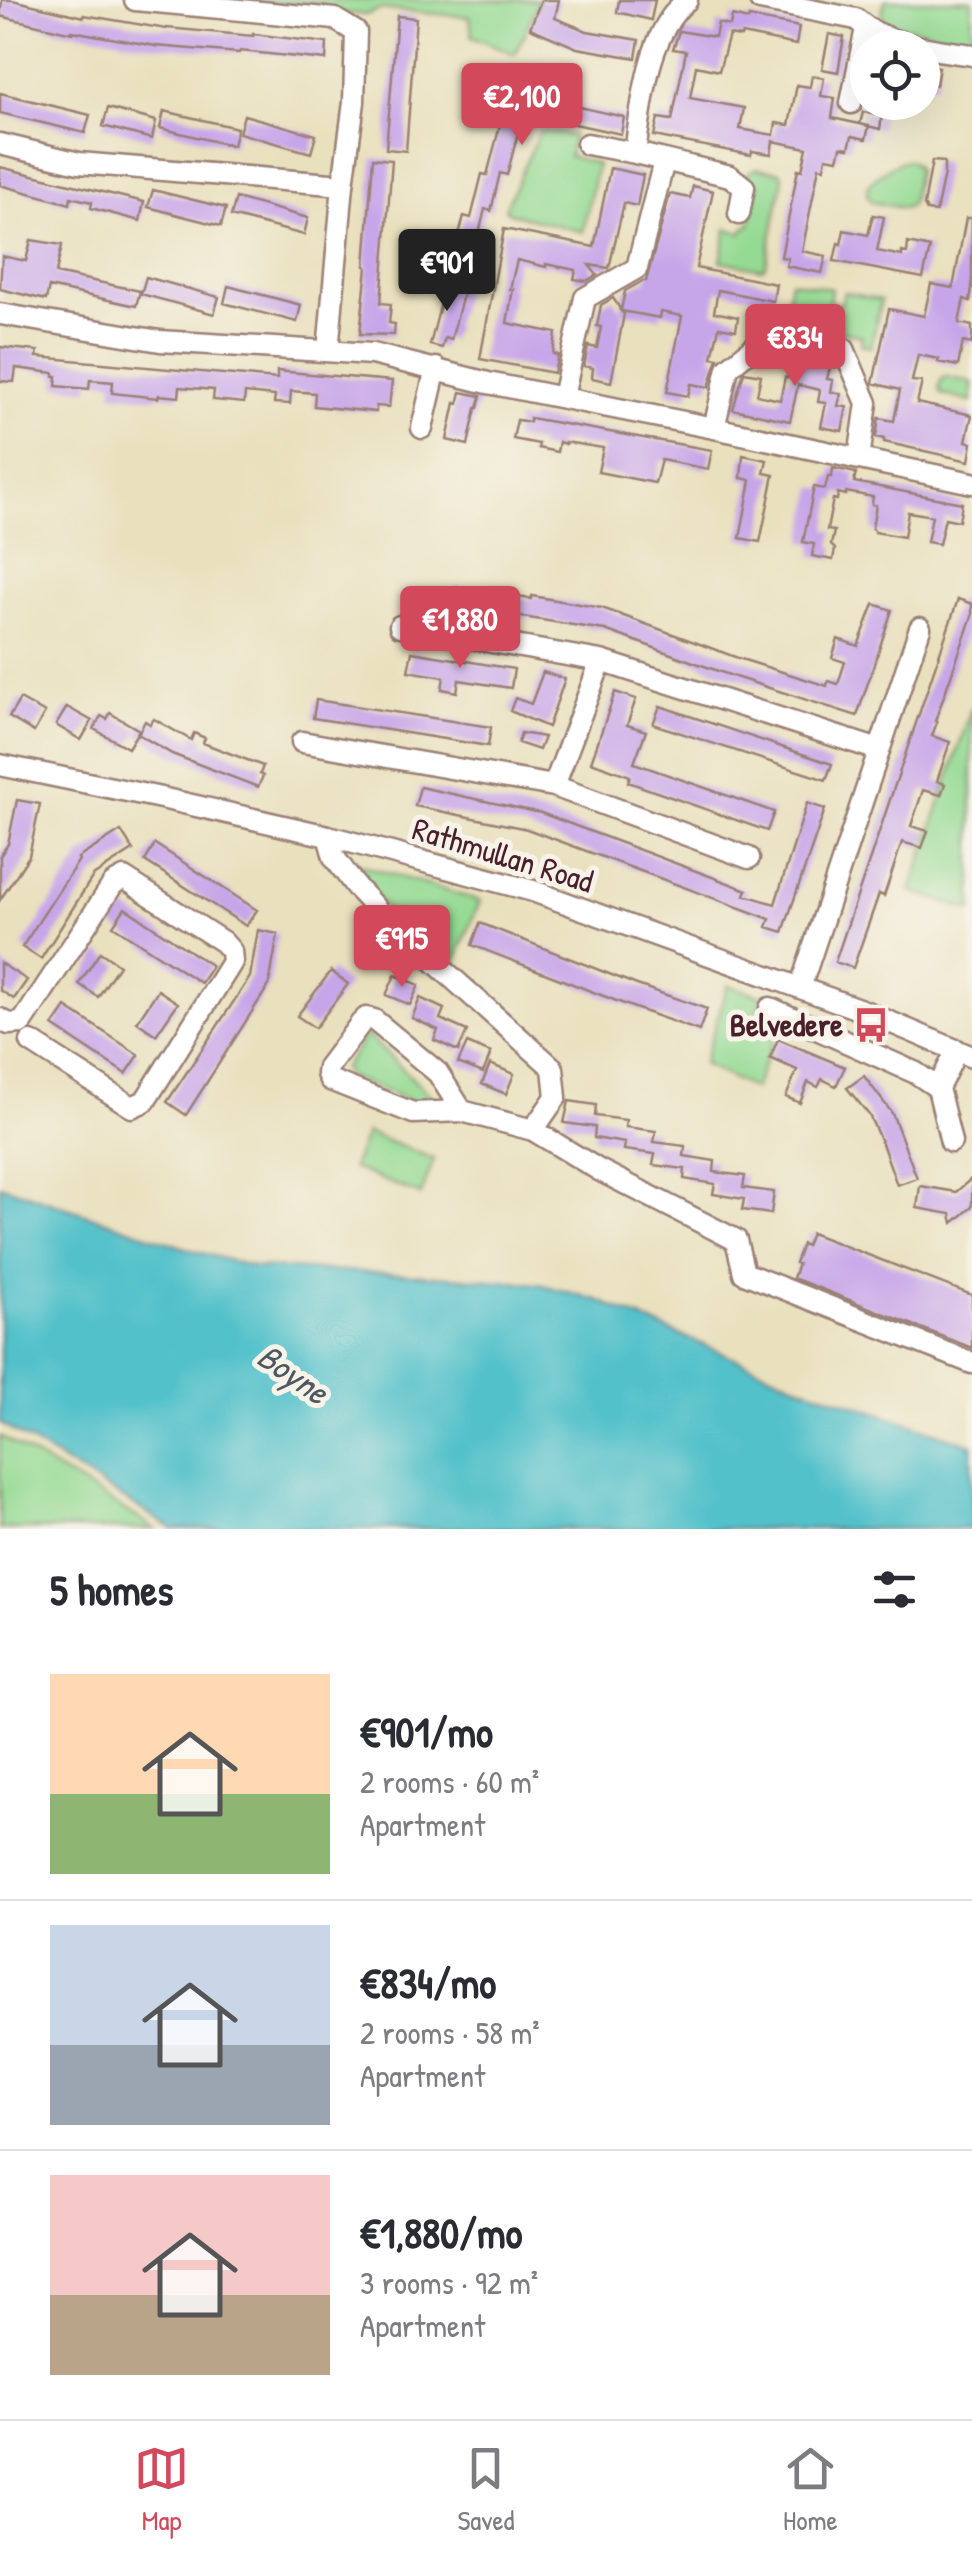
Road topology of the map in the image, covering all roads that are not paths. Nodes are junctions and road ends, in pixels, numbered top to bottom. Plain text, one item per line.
1 (135, 0) edge
2 (687, 0) edge
3 (760, 0) edge
4 (866, 28) joint
5 (972, 55) edge
6 (0, 144) edge
7 (586, 144) dead end
8 (635, 153) junction
9 (664, 161) junction
10 (342, 185) junction
11 (739, 214) dead end
12 (0, 314) edge
13 (775, 330) dead end
14 (844, 349) dead end
15 (328, 351) junction
16 (436, 368) junction
17 (563, 396) junction
18 (422, 428) dead end
19 (714, 428) junction
20 (859, 458) junction
21 (972, 483) edge
22 (400, 626) dead end
23 (920, 628) dead end
24 (601, 661) junction
25 (302, 742) dead end
26 (879, 750) junction
27 (0, 766) edge
28 (554, 786) junction
29 (328, 836) junction
30 (748, 858) dead end
31 (800, 988) junction
32 (770, 1008) dead end
33 (0, 1019) edge
34 (31, 1042) dead end
35 (964, 1053) edge
36 (938, 1088) junction
37 (462, 1111) junction
38 (533, 1130) junction
39 (951, 1142) dead end
40 (972, 1363) edge

1 - 10 street
2 - 8 street
3 - 4 street
4 - 5 street
6 - 10 street
7 - 8 street
8 - 9 street
9 - 11 street
9 - 17 street
10 - 15 street
12 - 15 street
13 - 19 street
14 - 20 street
15 - 16 street
16 - 17 street
16 - 18 street
17 - 19 street
19 - 20 street
20 - 21 street
22 - 24 street
23 - 26 street
24 - 26 street
24 - 28 street
25 - 28 street
26 - 31 street
27 - 29 street, Rathmullan Road
28 - 30 street
29 - 31 street, Rathmullan Road
29 - 38 street
31 - 35 street, Rathmullan Road
32 - 36 street
33 - 34 street
35 - 36 street
36 - 39 street
37 - 37 street
37 - 38 street
38 - 40 street

